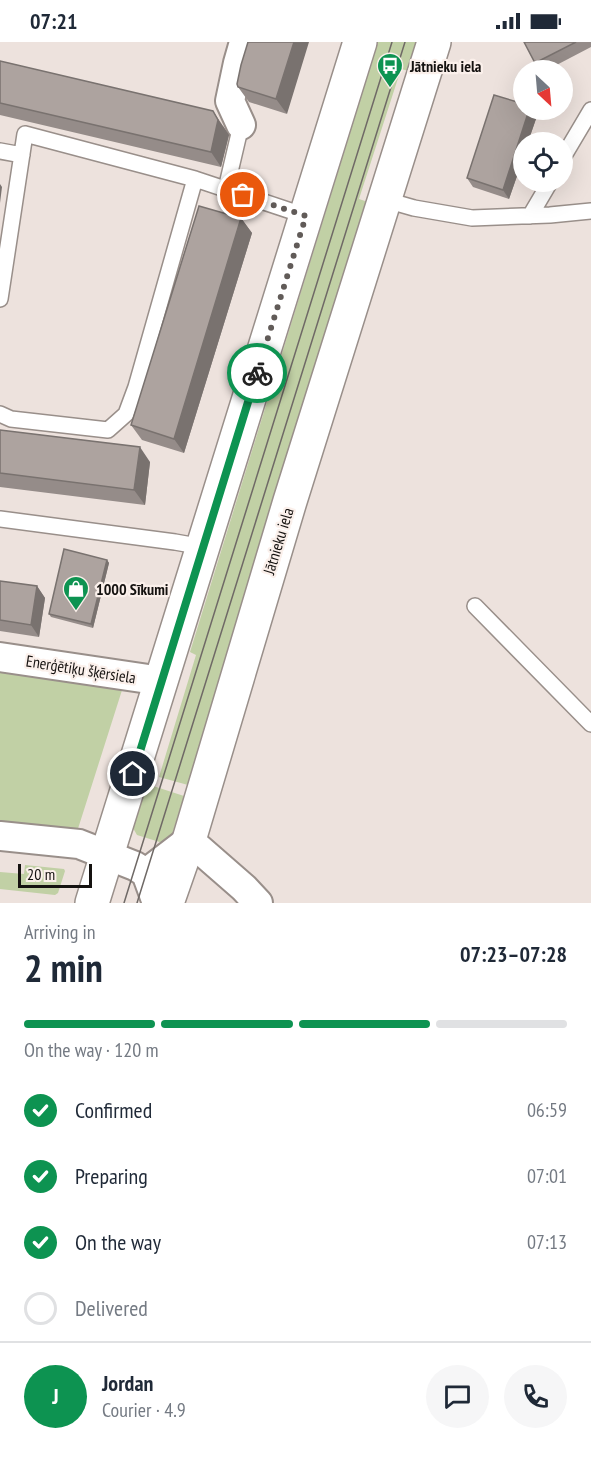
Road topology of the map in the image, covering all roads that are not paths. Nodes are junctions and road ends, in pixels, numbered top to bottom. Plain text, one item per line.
1 (219, 42) edge
2 (360, 42) edge
3 (434, 42) edge
4 (241, 53) edge
5 (591, 110) edge
6 (241, 125) joint
7 (573, 140) edge
8 (0, 151) edge
9 (22, 155) junction
10 (195, 178) junction
11 (226, 189) junction
12 (543, 192) edge
13 (386, 200) junction
14 (591, 211) edge
15 (306, 216) junction
16 (530, 216) junction
17 (0, 299) edge
18 (0, 414) edge
19 (0, 519) edge
20 (203, 547) junction
21 (475, 606) dead end
22 (0, 657) edge
23 (162, 681) junction
24 (591, 724) edge
25 (0, 836) edge
26 (189, 840) junction
27 (106, 855) junction
28 (146, 873) junction
29 (92, 903) edge
30 (157, 903) edge
31 (167, 903) edge
32 (258, 903) edge

1 - 4 street
2 - 15 street
3 - 13 street, Jātnieku iela
4 - 6 street
5 - 7 lane
6 - 11 lane
8 - 9 lane
9 - 10 lane
9 - 17 lane
10 - 11 lane
10 - 18 lane
11 - 15 lane
12 - 16 lane
13 - 16 lane
13 - 26 street, Jātnieku iela
14 - 16 lane
15 - 20 street
19 - 20 lane
20 - 23 street
21 - 24 lane
22 - 23 street, Enerģētiķu šķērsiela
23 - 27 street
25 - 27 street
26 - 28 street
26 - 31 street, Jātnieku iela
26 - 32 street
27 - 28 street
27 - 29 street
28 - 30 street

